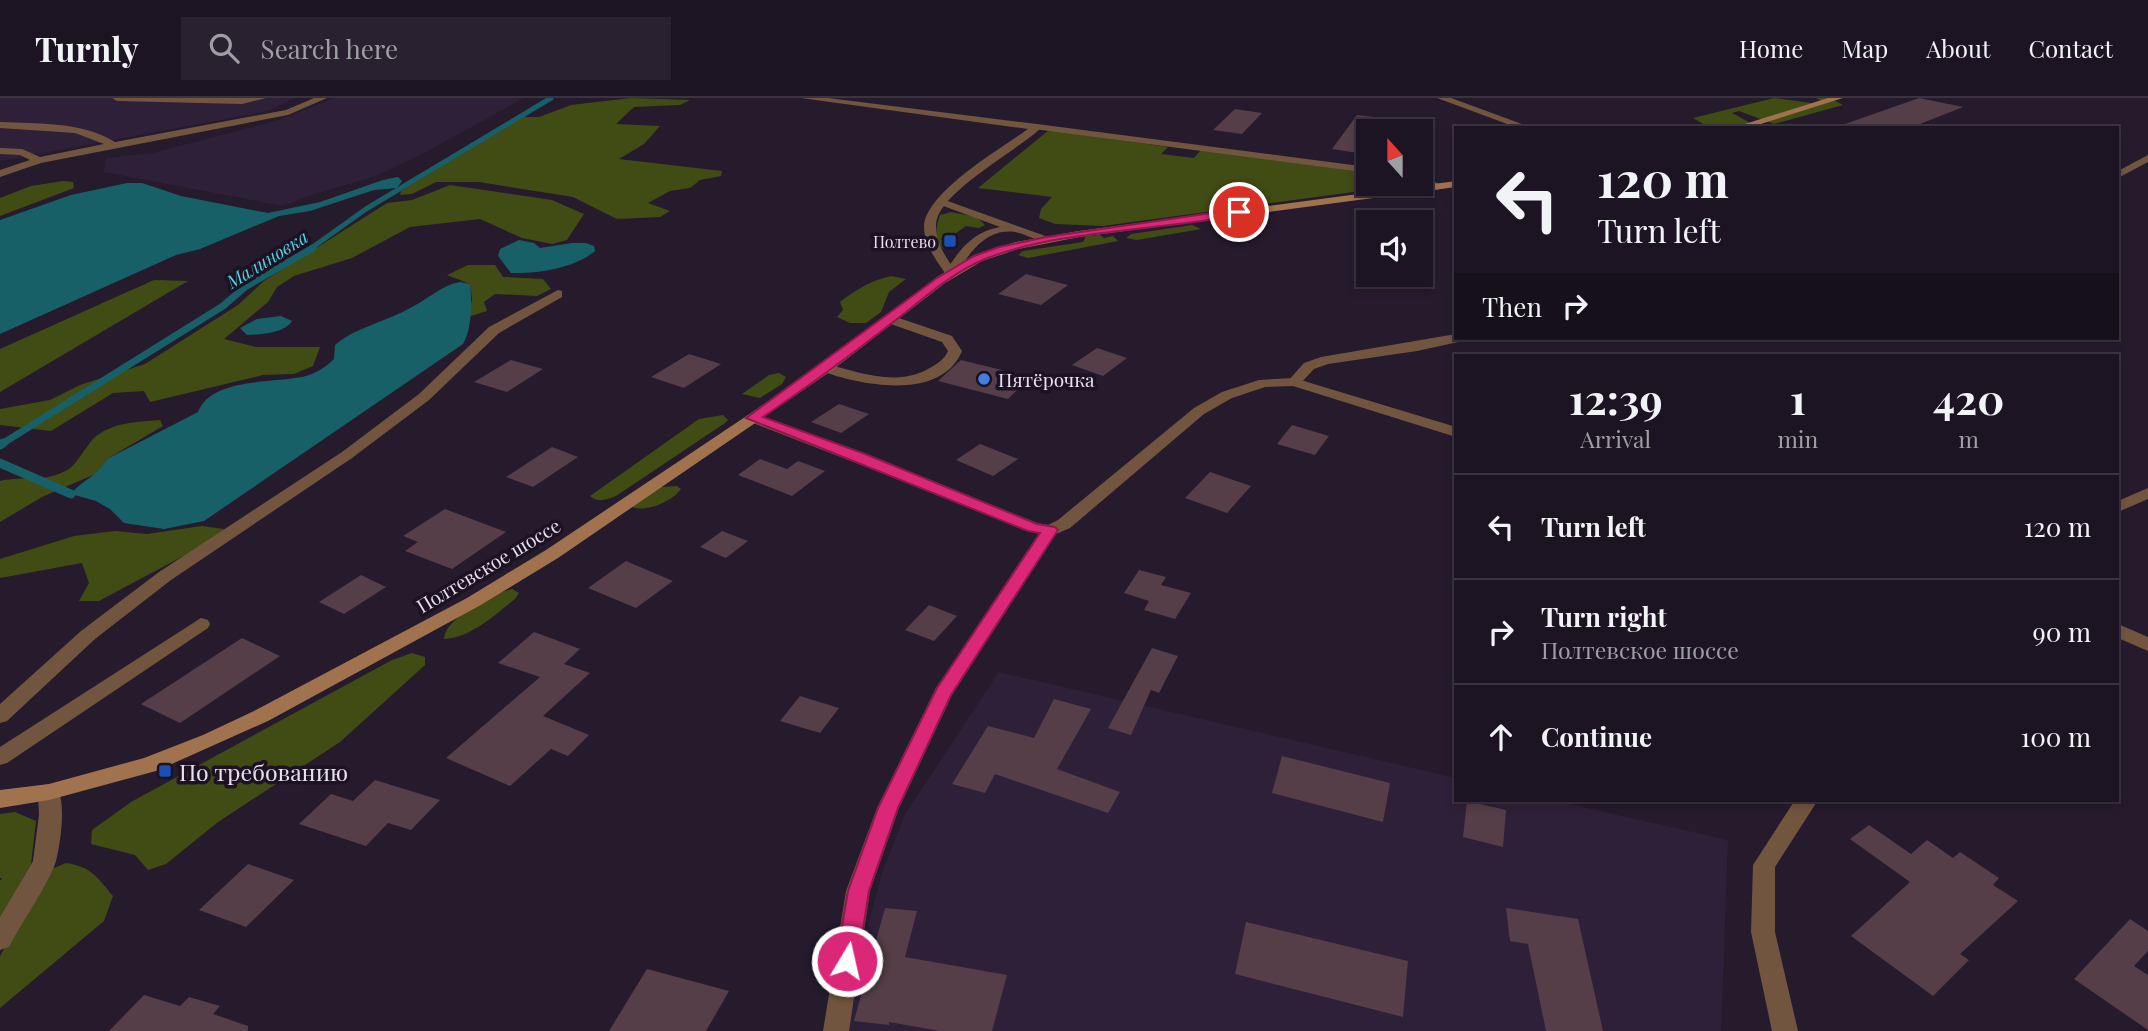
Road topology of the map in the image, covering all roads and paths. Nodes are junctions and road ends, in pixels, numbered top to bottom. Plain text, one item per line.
1 (117, 98) edge
2 (261, 98) edge
3 (322, 98) edge
4 (806, 98) edge
5 (1442, 98) edge
6 (1838, 98) edge
7 (0, 125) edge
8 (1522, 126) edge
9 (1744, 126) edge
10 (1037, 127) junction
11 (112, 145) junction
12 (0, 151) edge
13 (2148, 158) edge
14 (39, 160) junction
15 (1356, 168) edge
16 (0, 174) edge
17 (2119, 174) edge
18 (1454, 184) edge
19 (1433, 185) edge
20 (1437, 187) junction
21 (942, 202) junction
22 (1019, 229) junction
23 (1046, 240) junction
24 (951, 273) junction
25 (558, 294) dead end
26 (890, 320) junction
27 (1454, 339) edge
28 (826, 368) junction
29 (1294, 382) junction
30 (753, 418) junction
31 (1454, 431) edge
32 (2148, 493) edge
33 (2119, 506) edge
34 (1050, 530) junction
35 (201, 624) dead end
36 (2119, 630) edge
37 (2148, 645) edge
38 (0, 716) edge
39 (0, 757) edge
40 (49, 792) junction
41 (0, 799) edge
42 (1806, 802) edge
43 (0, 939) edge
44 (836, 1031) edge
45 (1785, 1031) edge

1 - 2 street
3 - 11 street
4 - 10 street
5 - 8 street
6 - 9 street
7 - 11 street
10 - 15 street
10 - 21 street
11 - 14 street
12 - 14 street
13 - 17 street
14 - 16 street
18 - 20 street, Полтевское шоссе
19 - 20 street
20 - 23 street, Полтевское шоссе
21 - 22 street
21 - 24 street
22 - 23 street
22 - 24 street
23 - 24 street, Полтевское шоссе
24 - 26 street, Полтевское шоссе
25 - 38 street
26 - 28 street, Полтевское шоссе
26 - 28 street
27 - 29 street
28 - 30 street, Полтевское шоссе
29 - 31 street
29 - 34 street
30 - 34 street
30 - 40 street, Полтевское шоссе
32 - 33 street
34 - 44 street
35 - 39 street
36 - 37 street
40 - 41 street, Полтевское шоссе
40 - 43 street
42 - 45 street

